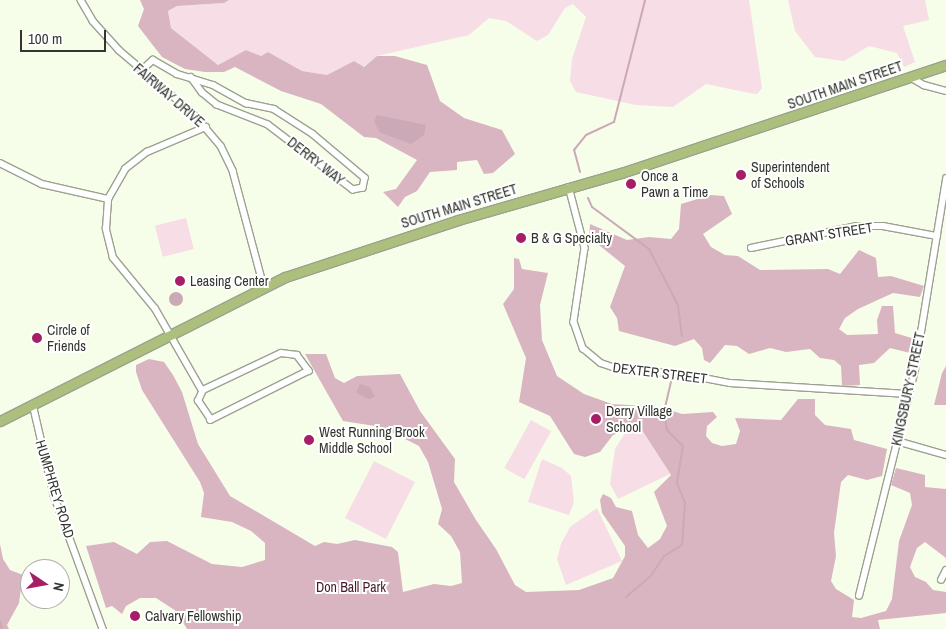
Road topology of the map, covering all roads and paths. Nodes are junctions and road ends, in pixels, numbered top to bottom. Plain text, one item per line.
1 (81, 0) edge
2 (946, 65) edge
3 (141, 71) junction
4 (910, 77) junction
5 (191, 78) junction
6 (946, 90) edge
7 (206, 127) junction
8 (0, 163) edge
9 (946, 179) edge
10 (569, 187) junction
11 (108, 199) junction
12 (937, 236) junction
13 (751, 248) dead end
14 (264, 287) junction
15 (170, 333) junction
16 (202, 391) junction
17 (908, 394) junction
18 (33, 404) junction
19 (0, 421) edge
20 (897, 440) junction
21 (946, 455) edge
22 (946, 570) edge
23 (941, 580) dead end
24 (859, 596) dead end
25 (103, 629) edge

1 - 3 street, FAIRWAY DRIVE
2 - 4 main road, SOUTH MAIN STREET
3 - 5 street, DERRY WAY
3 - 7 street, FAIRWAY DRIVE
4 - 6 street
4 - 10 main road, SOUTH MAIN STREET
5 - 5 street, DERRY WAY
7 - 11 street
7 - 14 street, FAIRWAY DRIVE
8 - 11 street
9 - 12 street, KINGSBURY STREET
10 - 14 main road, SOUTH MAIN STREET
10 - 17 street, DEXTER STREET
11 - 15 street
12 - 13 street, GRANT STREET
12 - 17 street, KINGSBURY STREET
14 - 15 main road, SOUTH MAIN STREET
15 - 16 street
15 - 18 main road, SOUTH MAIN STREET
16 - 16 street
17 - 20 street, KINGSBURY STREET
18 - 19 main road, SOUTH MAIN STREET
18 - 25 street, HUMPHREY ROAD
20 - 21 street
20 - 24 street, KINGSBURY STREET
22 - 23 street

